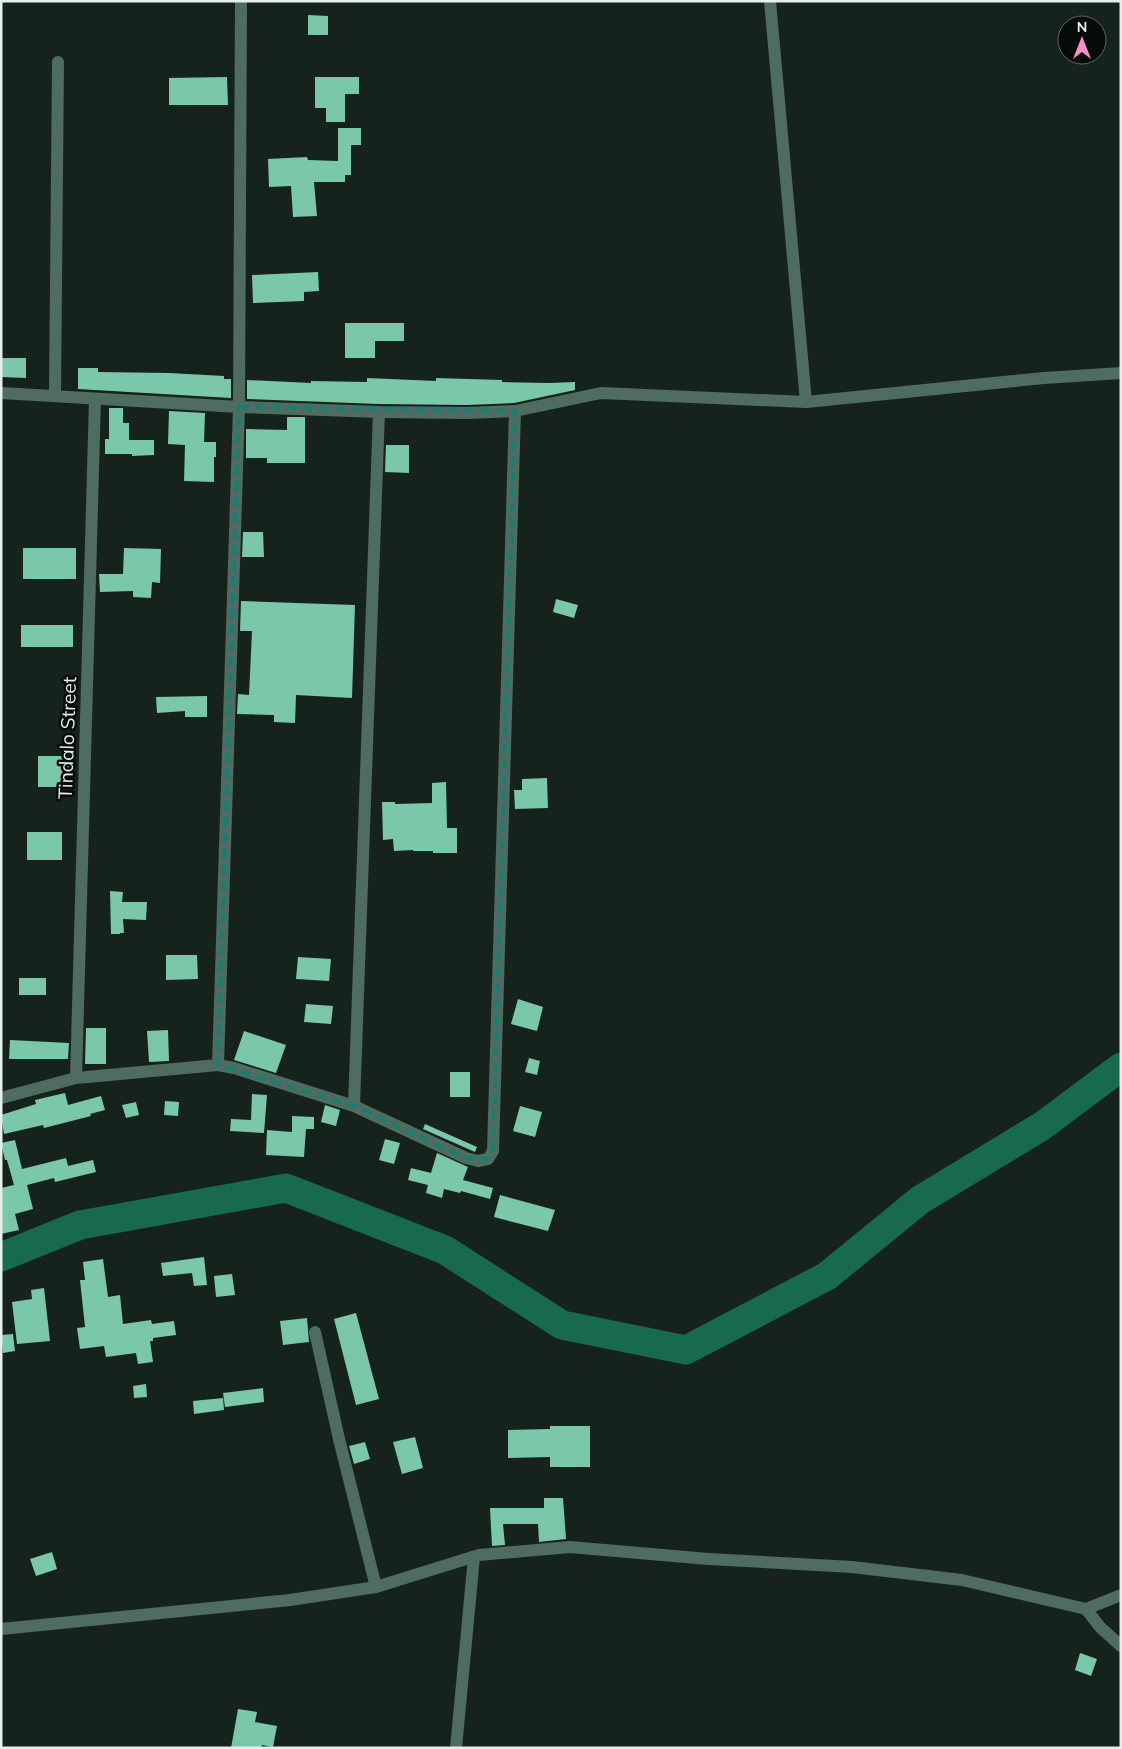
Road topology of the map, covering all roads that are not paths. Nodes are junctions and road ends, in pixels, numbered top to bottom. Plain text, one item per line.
1 (242, 1) edge
2 (770, 1) edge
3 (58, 62) dead end
4 (1121, 374) edge
5 (1, 393) edge
6 (55, 395) junction
7 (95, 399) junction
8 (806, 402) junction
9 (239, 407) junction
10 (515, 411) junction
11 (379, 412) junction
12 (218, 1065) junction
13 (76, 1078) junction
14 (1, 1098) edge
15 (354, 1106) junction
16 (315, 1332) dead end
17 (474, 1557) junction
18 (376, 1587) junction
19 (1121, 1595) edge
20 (1086, 1610) junction
21 (1, 1629) edge
22 (1121, 1646) edge
23 (456, 1748) edge

1 - 9 street
2 - 8 street
3 - 6 street
4 - 8 street
5 - 6 street
6 - 7 street
7 - 9 street
7 - 13 street, Tindalo Street
8 - 10 street
9 - 11 street
9 - 12 street
10 - 11 street
10 - 15 street
11 - 15 street
12 - 13 street
12 - 15 street
13 - 14 street
16 - 18 street
17 - 18 street
17 - 20 street
17 - 23 street
18 - 21 street
19 - 20 street
20 - 22 street

